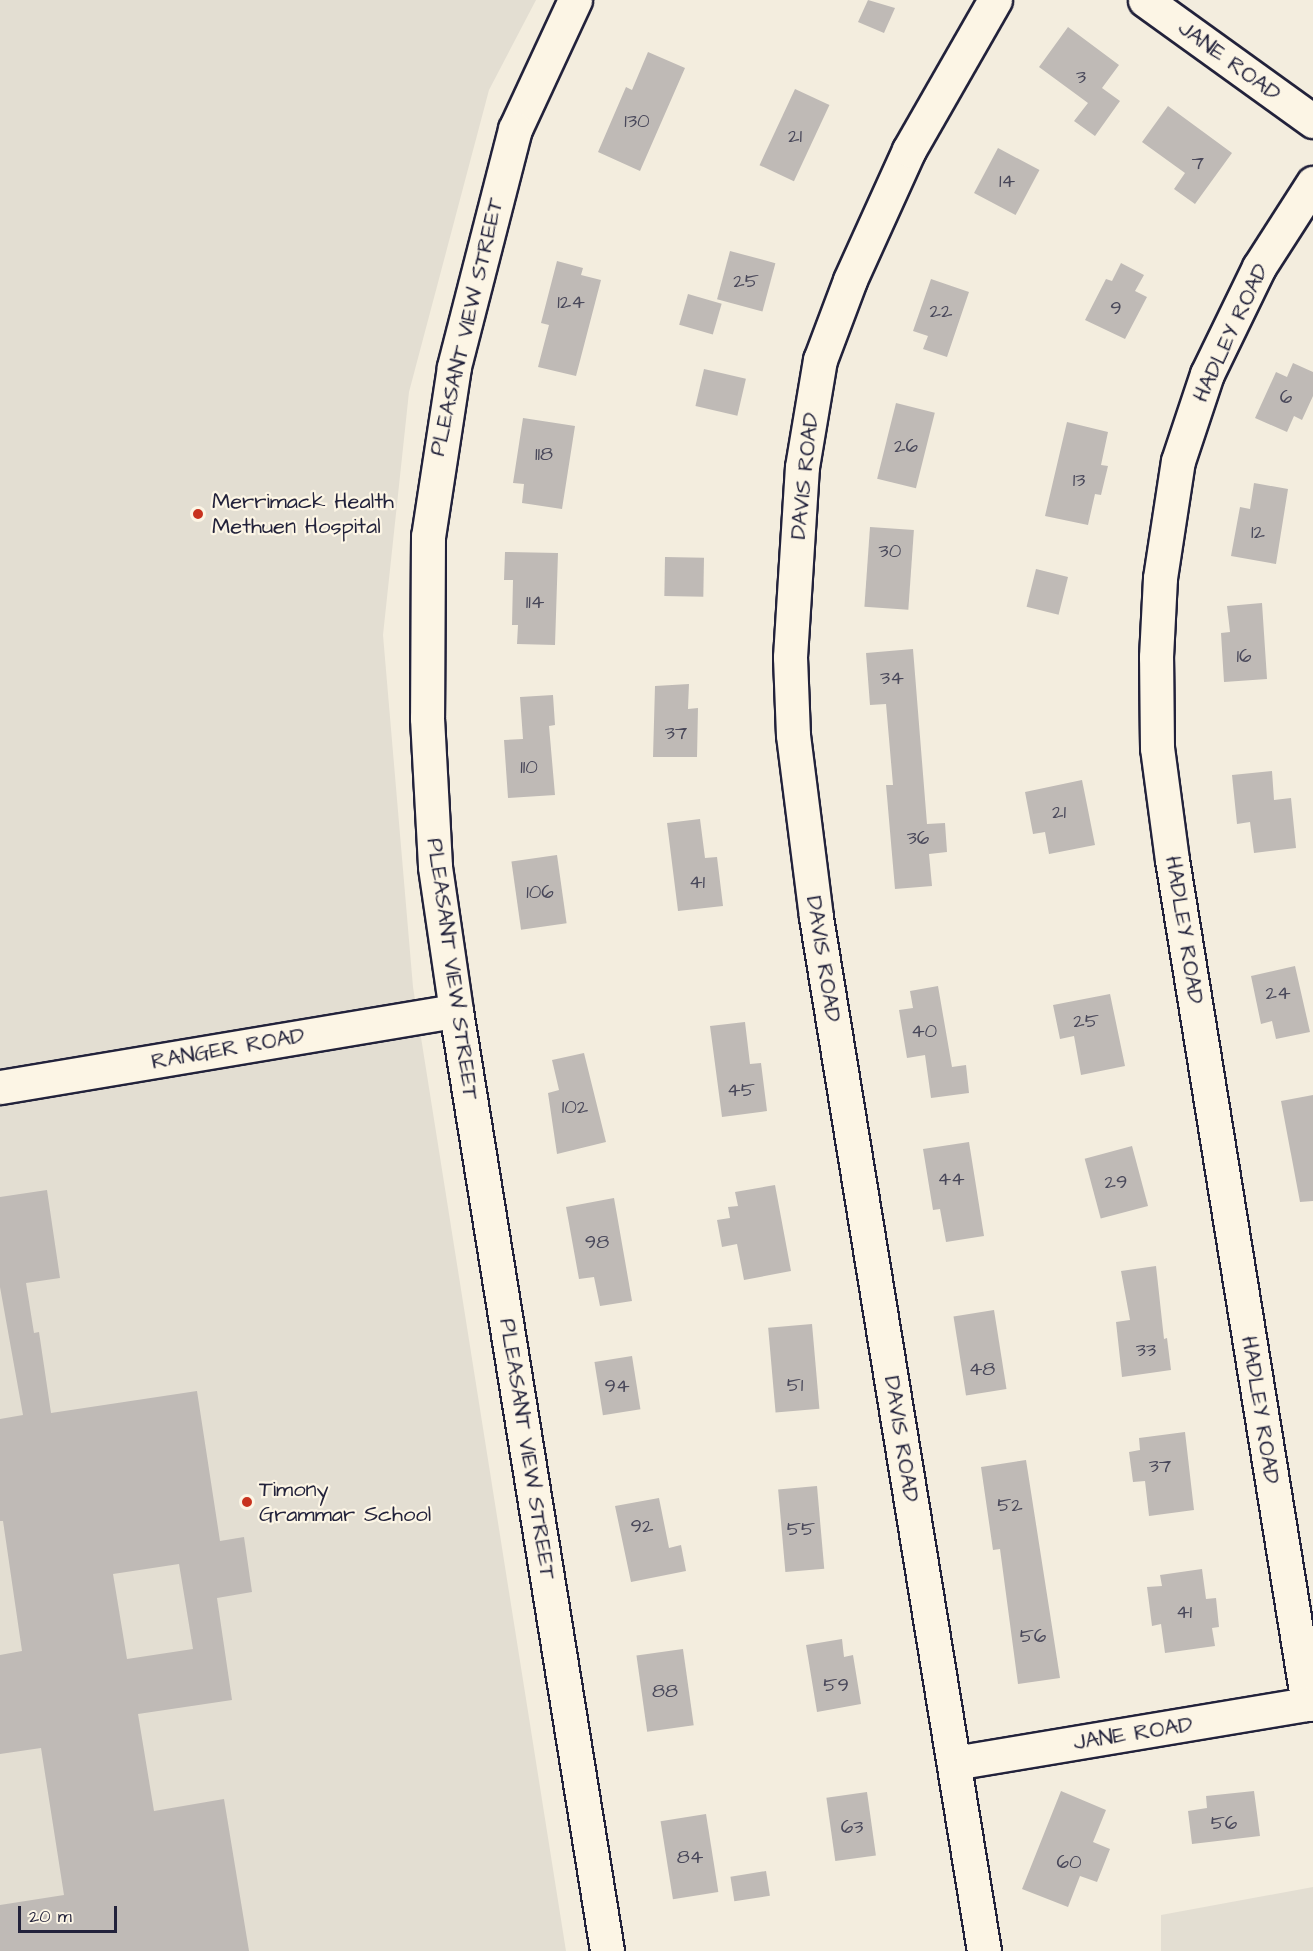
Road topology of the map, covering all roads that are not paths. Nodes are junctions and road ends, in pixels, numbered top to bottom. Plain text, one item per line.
1 (575, 0) edge
2 (995, 0) edge
3 (1145, 0) edge
4 (1313, 122) edge
5 (1313, 183) edge
6 (456, 1011) junction
7 (0, 1087) edge
8 (1310, 1703) edge
9 (954, 1763) junction
10 (607, 1951) edge
11 (984, 1951) edge

1 - 6 street, PLEASANT VIEW STREET
2 - 9 street, DAVIS ROAD
3 - 4 street, JANE ROAD
5 - 8 street, HADLEY ROAD
6 - 7 street, RANGER ROAD
6 - 10 street, PLEASANT VIEW STREET
8 - 9 street, JANE ROAD
9 - 11 street, DAVIS ROAD

